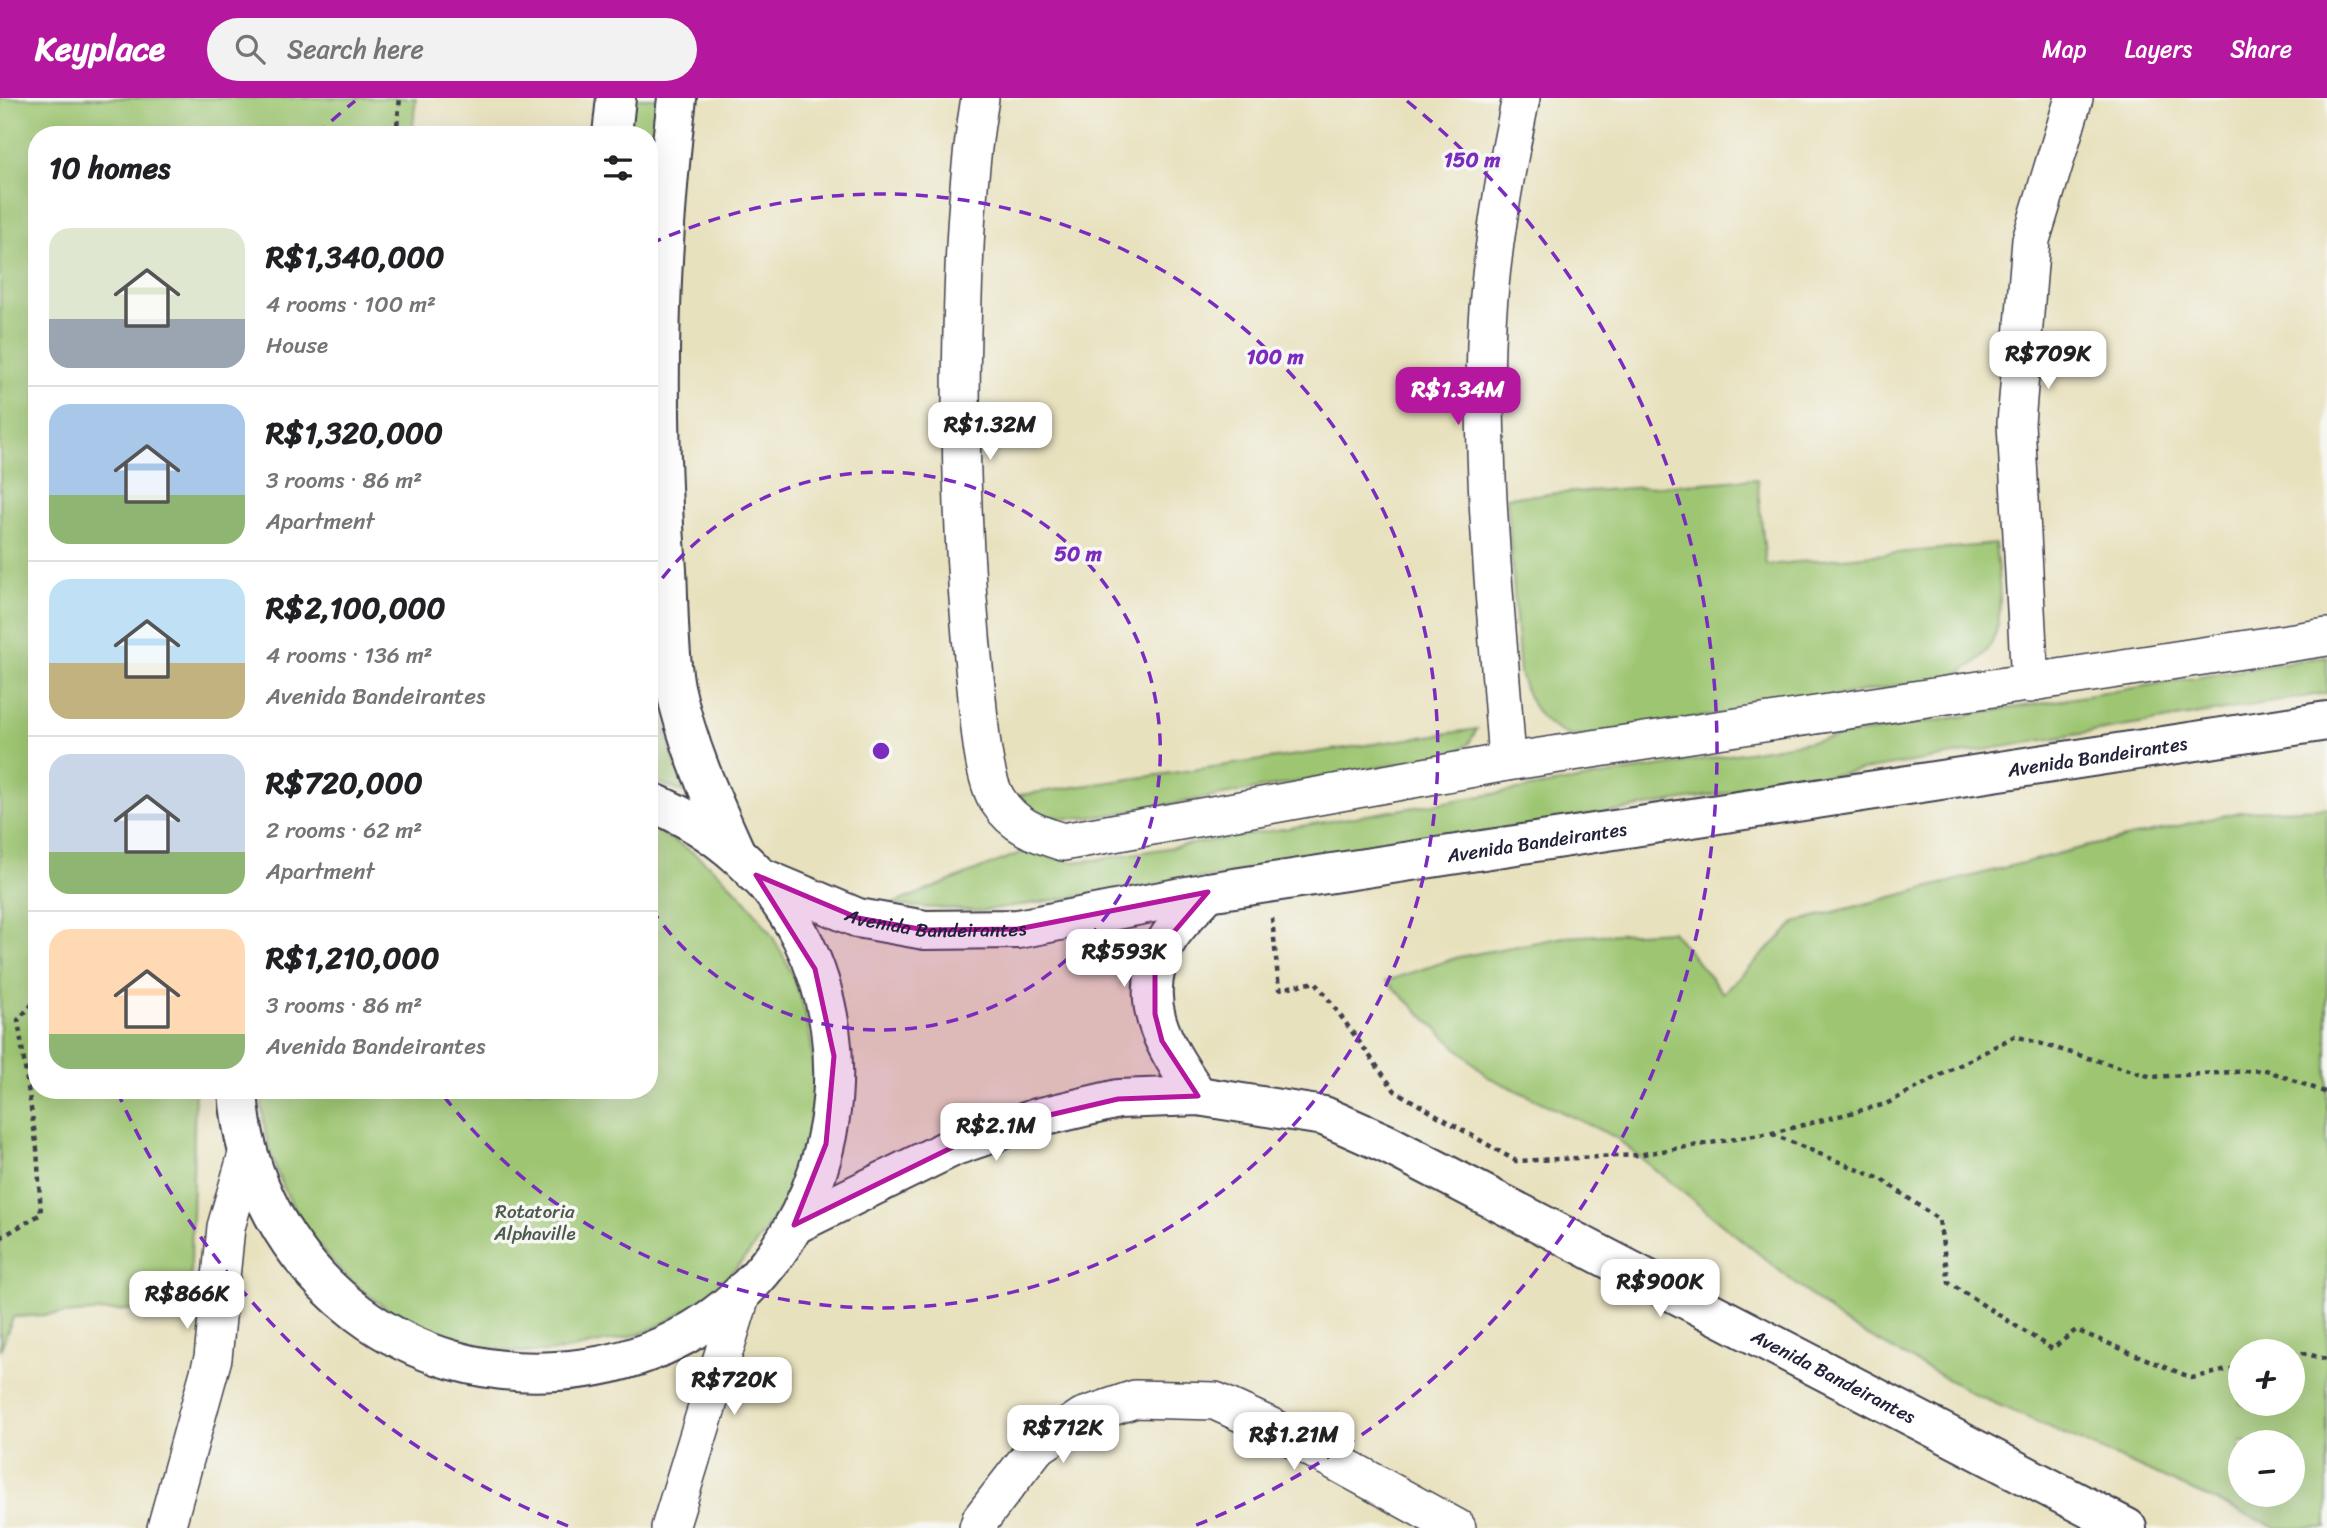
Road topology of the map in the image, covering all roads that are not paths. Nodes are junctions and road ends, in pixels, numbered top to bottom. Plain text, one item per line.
1 (617, 98) edge
2 (677, 98) edge
3 (980, 98) edge
4 (1521, 98) edge
5 (2074, 98) edge
6 (613, 126) edge
7 (2327, 636) edge
8 (2029, 684) junction
9 (2327, 721) edge
10 (1507, 762) junction
11 (658, 806) edge
12 (747, 865) junction
13 (1208, 892) junction
14 (1198, 1096) junction
15 (239, 1099) edge
16 (248, 1151) junction
17 (794, 1225) junction
18 (743, 1290) junction
19 (166, 1528) edge
20 (670, 1528) edge
21 (978, 1528) edge
22 (1457, 1528) edge
23 (2127, 1528) edge

1 - 6 street
2 - 12 street
3 - 10 street
4 - 10 street
5 - 8 street
7 - 8 street
8 - 10 street
9 - 13 street, Avenida Bandeirantes
11 - 12 street
12 - 13 street, Avenida Bandeirantes
12 - 17 street
13 - 14 street
14 - 17 street, Avenida Bandeirantes
14 - 23 street, Avenida Bandeirantes
15 - 16 street
16 - 18 street
16 - 19 street
17 - 18 street
18 - 20 street
21 - 22 street

